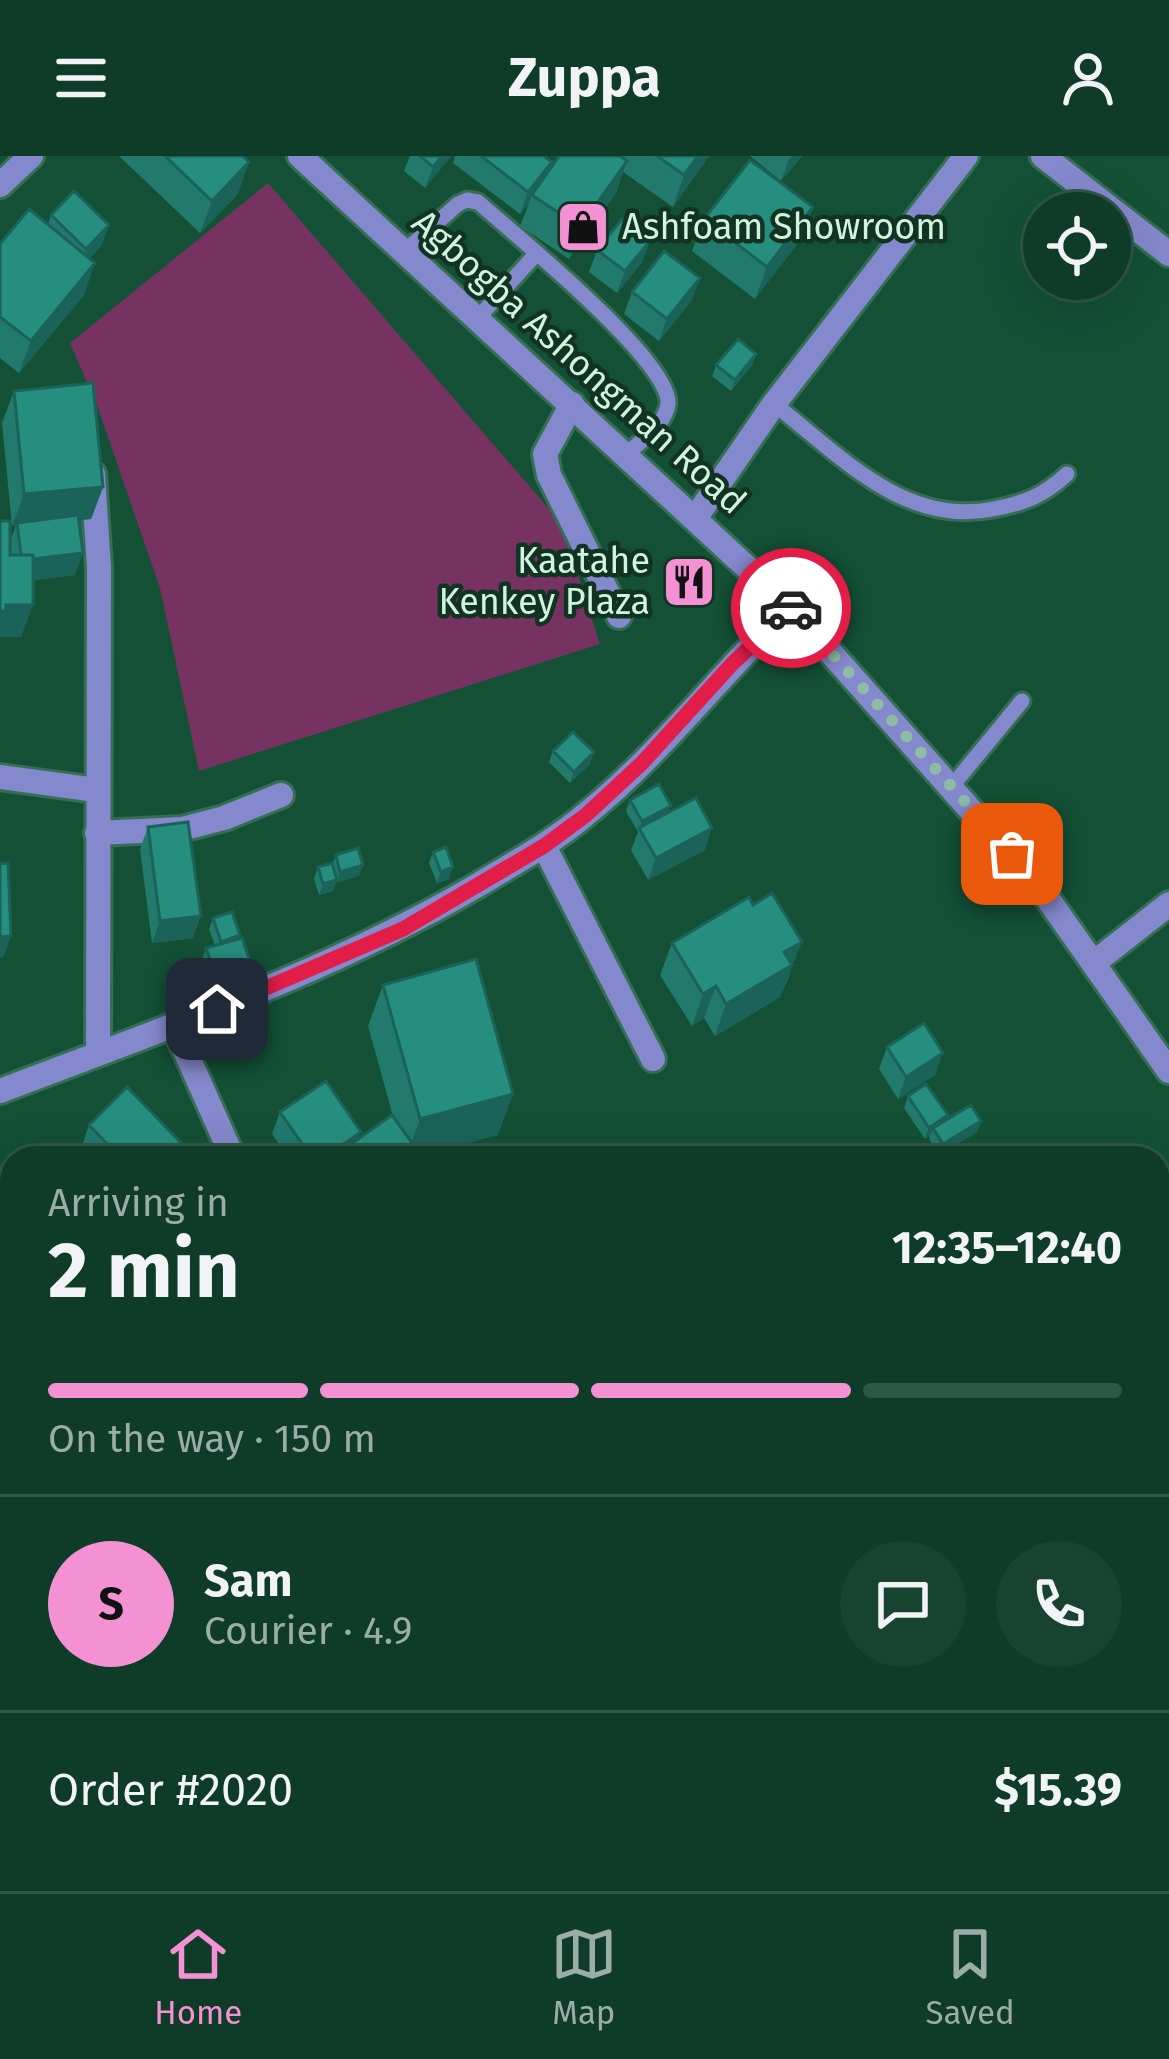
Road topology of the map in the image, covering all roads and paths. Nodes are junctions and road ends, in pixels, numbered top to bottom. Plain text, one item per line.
1 (31, 156) edge
2 (300, 156) edge
3 (966, 156) edge
4 (1043, 156) edge
5 (3, 176) edge
6 (405, 251) junction
7 (536, 254) junction
8 (1169, 254) edge
9 (478, 318) junction
10 (572, 404) junction
11 (775, 404) junction
12 (90, 450) edge
13 (627, 454) junction
14 (1066, 474) dead end
15 (696, 517) junction
16 (790, 607) junction
17 (619, 616) dead end
18 (1022, 701) dead end
19 (0, 777) edge
20 (952, 786) junction
21 (96, 790) junction
22 (281, 795) dead end
23 (97, 833) junction
24 (544, 846) junction
25 (1169, 904) edge
26 (1095, 962) junction
27 (174, 1026) junction
28 (98, 1054) junction
29 (652, 1059) dead end
30 (1169, 1071) edge
31 (0, 1091) edge
32 (228, 1146) edge

1 - 5 street
2 - 6 street, Agbogba Ashongman Road
3 - 11 street
4 - 8 street
6 - 7 lane
6 - 9 street, Agbogba Ashongman Road
7 - 9 lane
7 - 13 lane
9 - 10 street, Agbogba Ashongman Road
10 - 13 street, Agbogba Ashongman Road
10 - 17 street
11 - 14 lane
11 - 15 street
12 - 21 street
13 - 15 street, Agbogba Ashongman Road
15 - 16 street, Agbogba Ashongman Road
16 - 20 street, Agbogba Ashongman Road
16 - 24 street
18 - 20 lane
19 - 21 street
20 - 26 street, Agbogba Ashongman Road
21 - 23 street
22 - 23 street
23 - 28 street
24 - 27 street
24 - 29 street
25 - 26 street
26 - 30 street, Agbogba Ashongman Road
27 - 28 street
27 - 32 street
28 - 31 street

